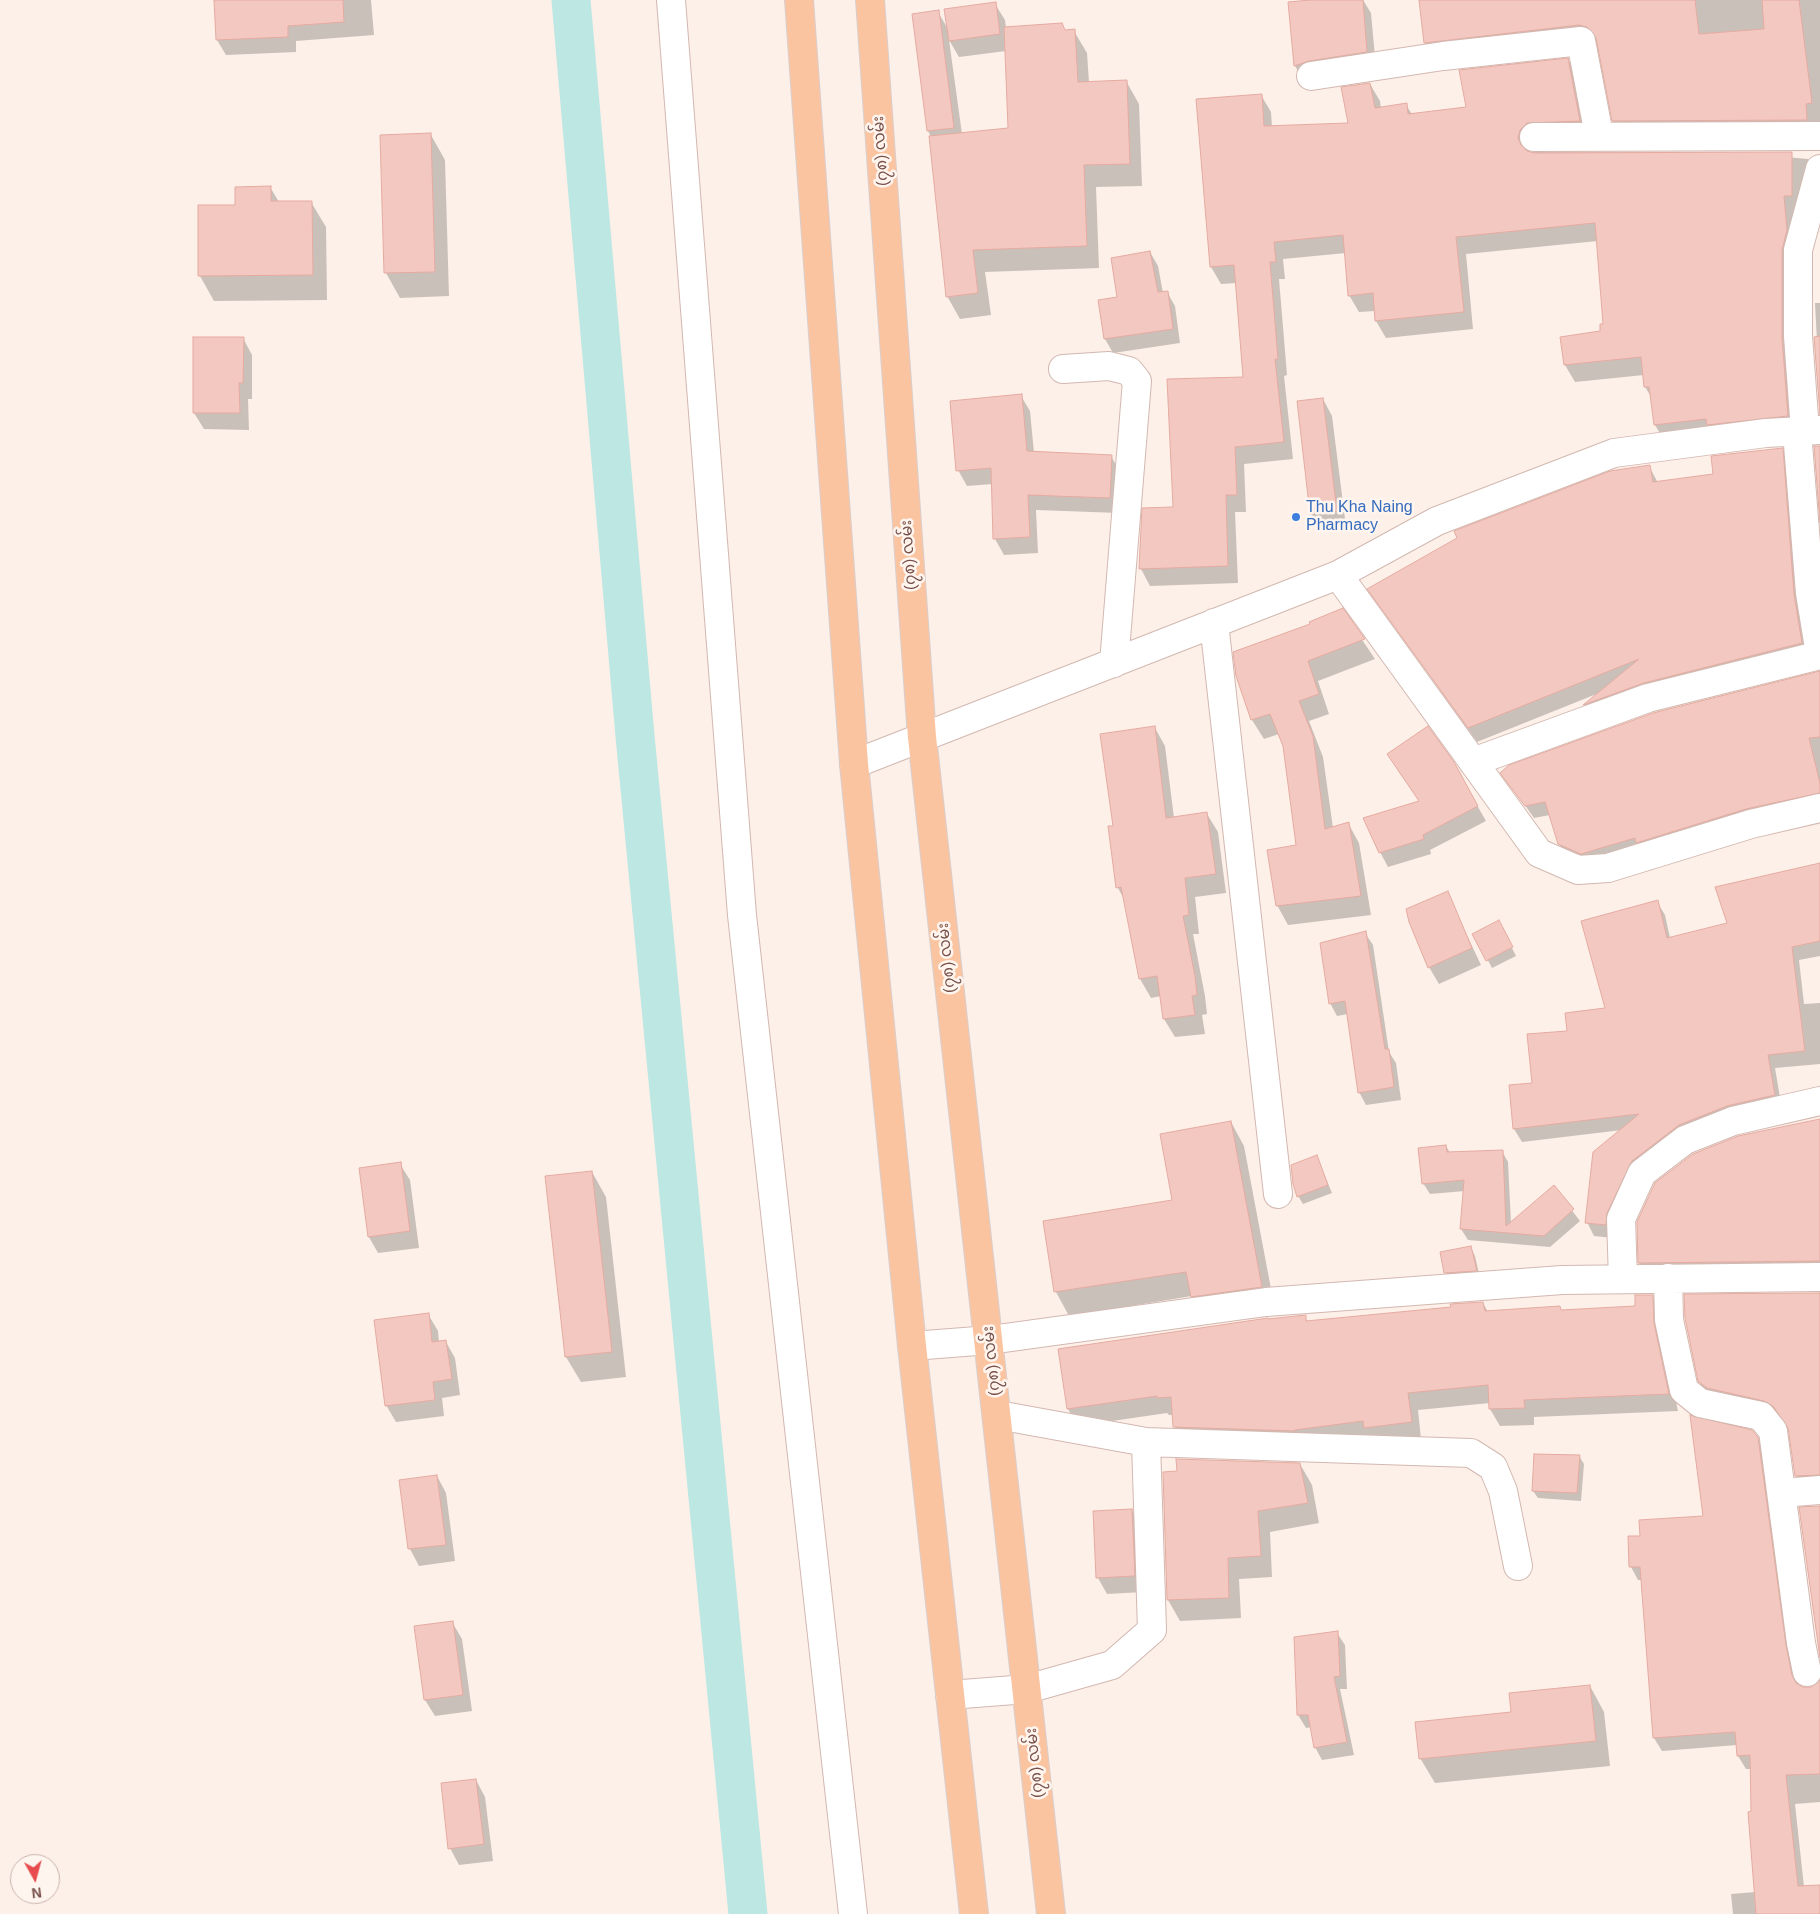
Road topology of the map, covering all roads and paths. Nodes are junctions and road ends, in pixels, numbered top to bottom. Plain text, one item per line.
1 (671, 0) edge
2 (676, 0) edge
3 (799, 0) edge
4 (870, 0) edge
5 (1311, 76) dead end
6 (1599, 135) junction
7 (1534, 136) dead end
8 (1820, 136) edge
9 (1820, 170) edge
10 (1063, 369) dead end
11 (1807, 431) edge
12 (1338, 574) junction
13 (1214, 623) junction
14 (1820, 654) edge
15 (1114, 662) junction
16 (922, 737) junction
17 (1474, 762) junction
18 (854, 764) junction
19 (1820, 808) edge
20 (1820, 1101) edge
21 (1278, 1194) dead end
22 (1820, 1277) edge
23 (1668, 1278) junction
24 (1623, 1279) junction
25 (990, 1340) junction
26 (912, 1346) junction
27 (998, 1415) junction
28 (1146, 1442) junction
29 (1820, 1490) edge
30 (1782, 1493) junction
31 (1518, 1566) dead end
32 (1807, 1672) dead end
33 (1027, 1689) junction
34 (950, 1695) junction
35 (852, 1914) edge
36 (974, 1914) edge
37 (1051, 1914) edge

1 - 2 street
1 - 35 street
3 - 18 main road
4 - 16 main road, (၇၈) လမ်း
5 - 6 street
6 - 7 street
6 - 8 street
9 - 11 street
10 - 15 street
11 - 12 street
11 - 14 street
12 - 13 street
12 - 17 street
13 - 15 street
13 - 21 street
14 - 17 street
15 - 16 street
16 - 18 street
16 - 25 main road, (၇၈) လမ်း
17 - 19 street
18 - 26 main road
20 - 24 street
22 - 23 street
23 - 24 street
23 - 30 street
24 - 25 street
25 - 26 street
25 - 27 main road, (၇၈) လမ်း
26 - 34 main road
27 - 28 street
27 - 33 main road, (၇၈) လမ်း
28 - 31 street
28 - 33 street
29 - 30 street
30 - 32 street
33 - 34 street
33 - 37 main road, (၇၈) လမ်း
34 - 36 main road

